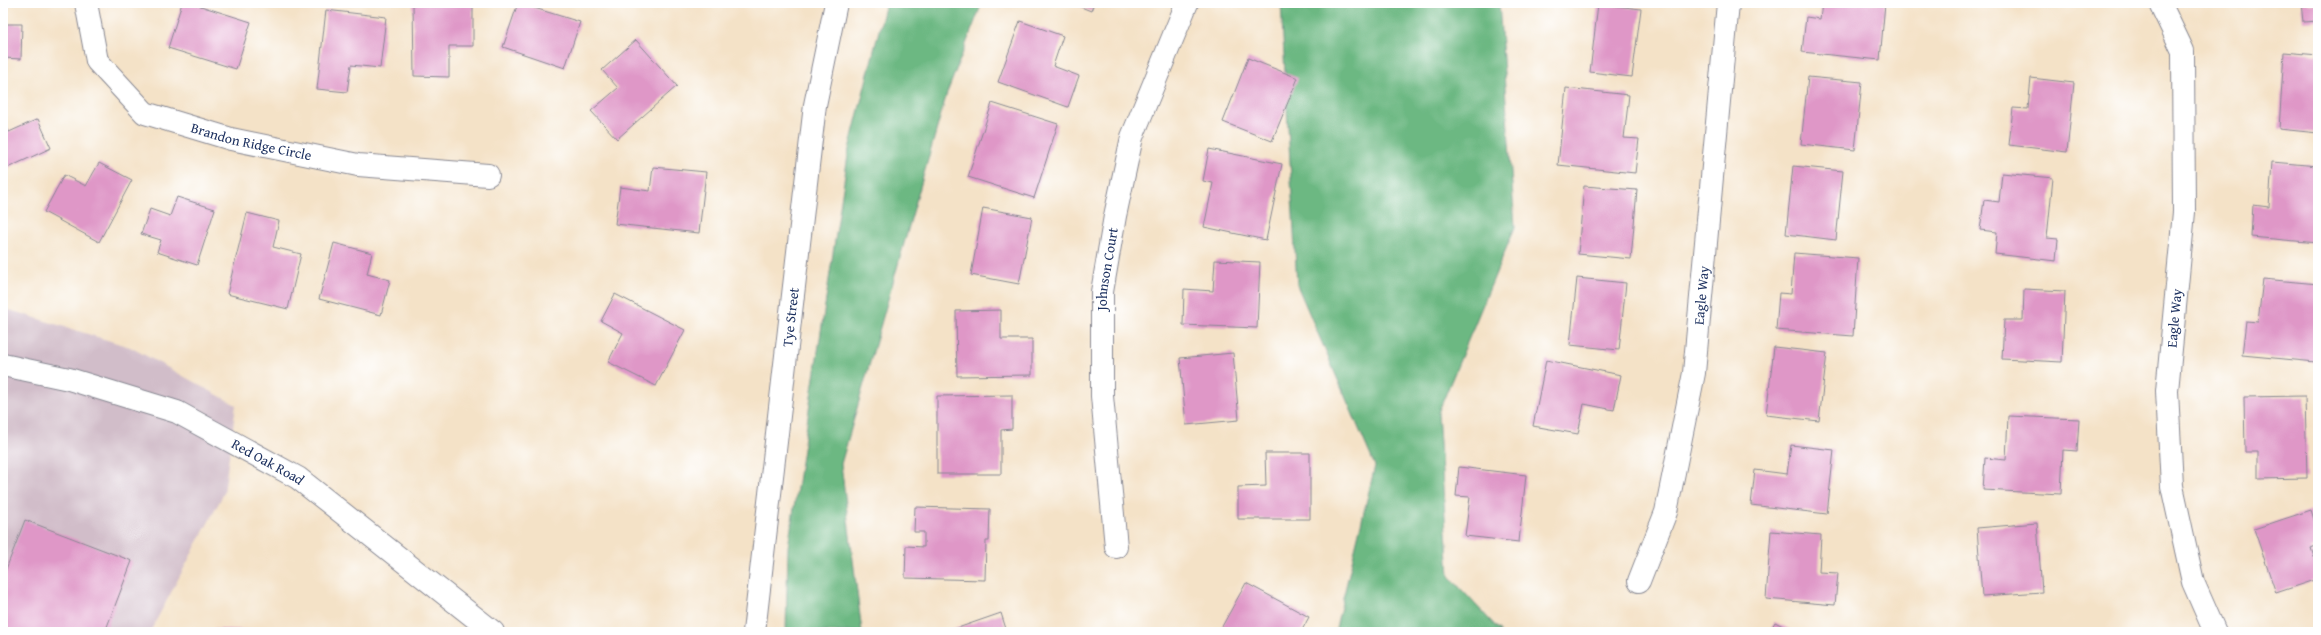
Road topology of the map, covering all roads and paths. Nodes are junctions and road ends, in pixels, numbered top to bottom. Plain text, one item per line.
1 (86, 3) edge
2 (836, 3) edge
3 (1187, 3) edge
4 (1728, 3) edge
5 (2160, 3) edge
6 (488, 175) dead end
7 (3, 365) edge
8 (1116, 548) dead end
9 (1639, 581) dead end
10 (493, 632) edge
11 (754, 632) edge
12 (2215, 632) edge

1 - 6 street, Brandon Ridge Circle
2 - 11 street, Tye Street
3 - 8 street, Johnson Court
4 - 9 street, Eagle Way
5 - 12 street, Eagle Way
7 - 10 street, Red Oak Road

